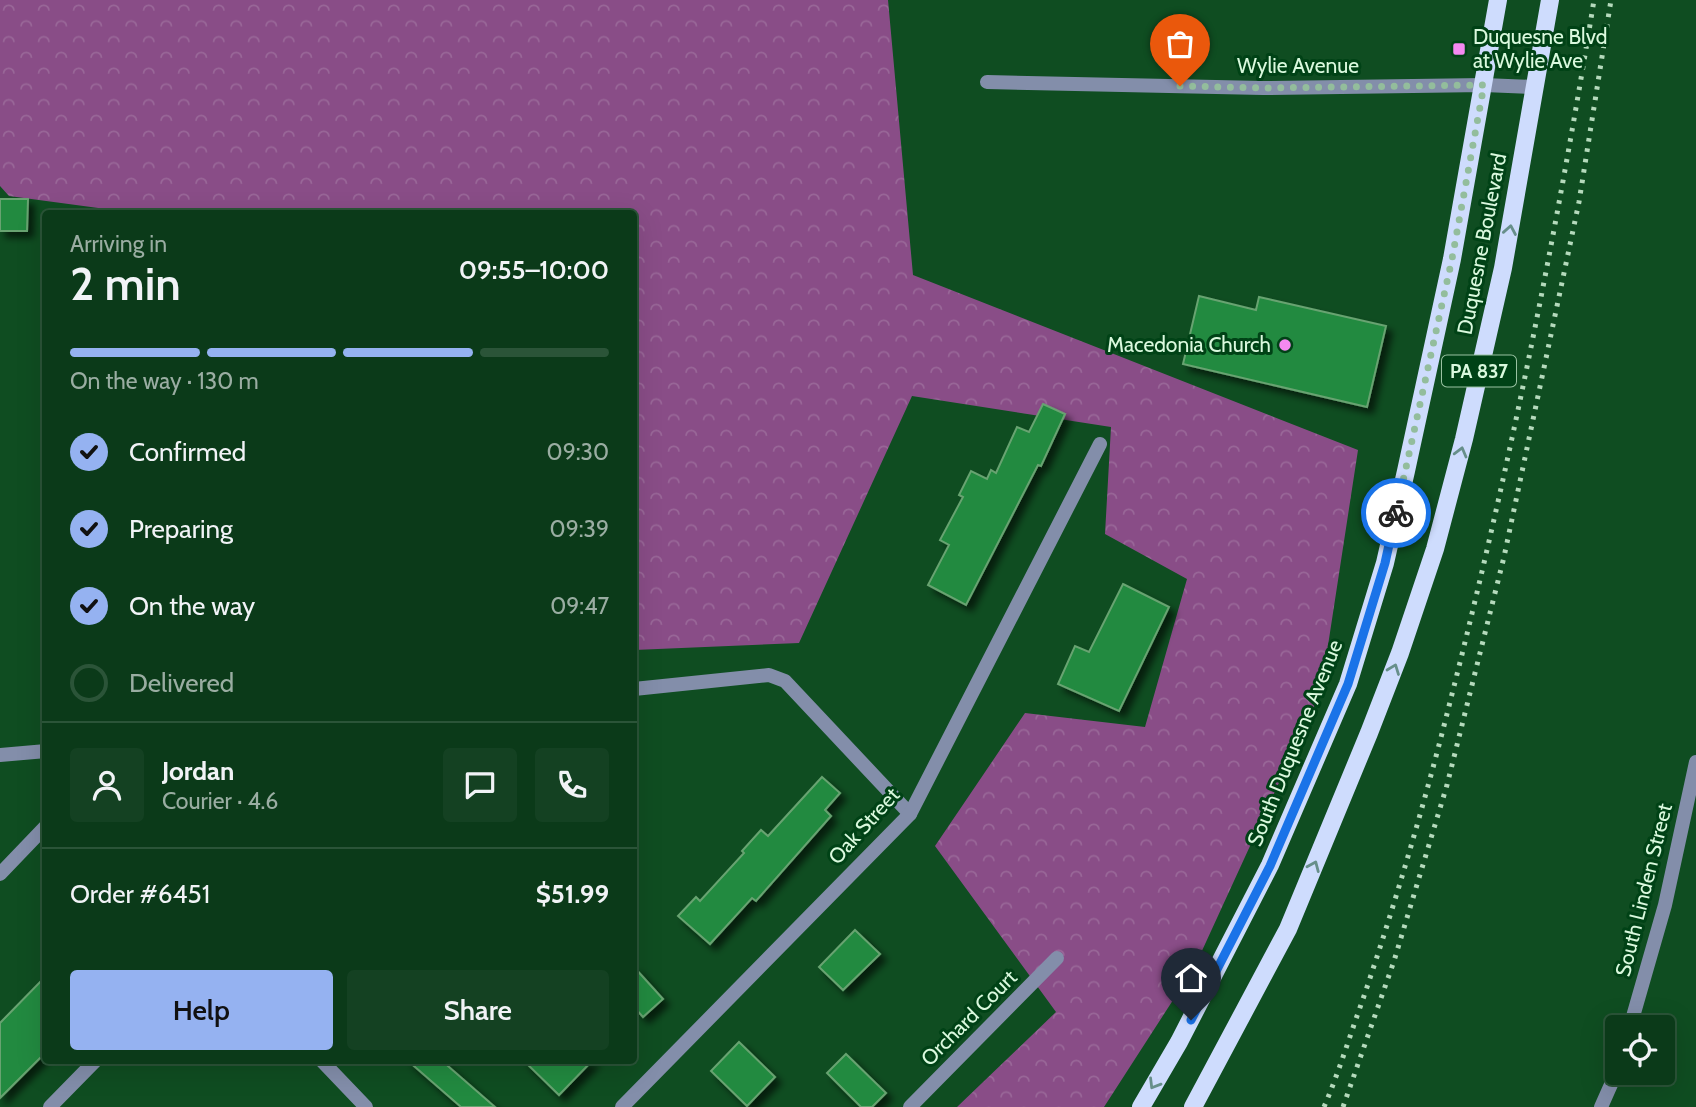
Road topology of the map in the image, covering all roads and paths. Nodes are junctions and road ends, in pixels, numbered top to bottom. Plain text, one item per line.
1 (1498, 0) edge
2 (1550, 0) edge
3 (986, 82) dead end
4 (1484, 85) junction
5 (1535, 87) junction
6 (1100, 444) dead end
7 (637, 690) edge
8 (42, 751) edge
9 (0, 755) edge
10 (1696, 762) edge
11 (909, 814) junction
12 (42, 830) edge
13 (0, 873) edge
14 (1288, 929) junction
15 (1057, 958) dead end
16 (1633, 1015) edge
17 (92, 1064) edge
18 (325, 1064) edge
19 (1611, 1085) edge
20 (50, 1107) edge
21 (366, 1107) edge
22 (622, 1107) edge
23 (910, 1107) edge
24 (1140, 1107) edge
25 (1193, 1107) edge
26 (1205, 1107) edge
27 (1601, 1107) edge

1 - 4 main road, South Duquesne Avenue / PA 837
2 - 5 main road, Duquesne Boulevard / PA 837
3 - 4 street, Wylie Avenue
4 - 5 street, Wylie Avenue
4 -> 24 main road, South Duquesne Avenue / PA 837
14 -> 5 main road, Duquesne Boulevard / PA 837
6 - 11 street, Oak Street
7 - 11 street
8 - 9 street
10 - 16 street, South Linden Street
11 - 22 street, Oak Street
12 - 13 street
14 - 25 main road
14 - 26 main road, PA 837
15 - 23 street, Orchard Court
17 - 20 street
18 - 21 street
19 - 27 street

